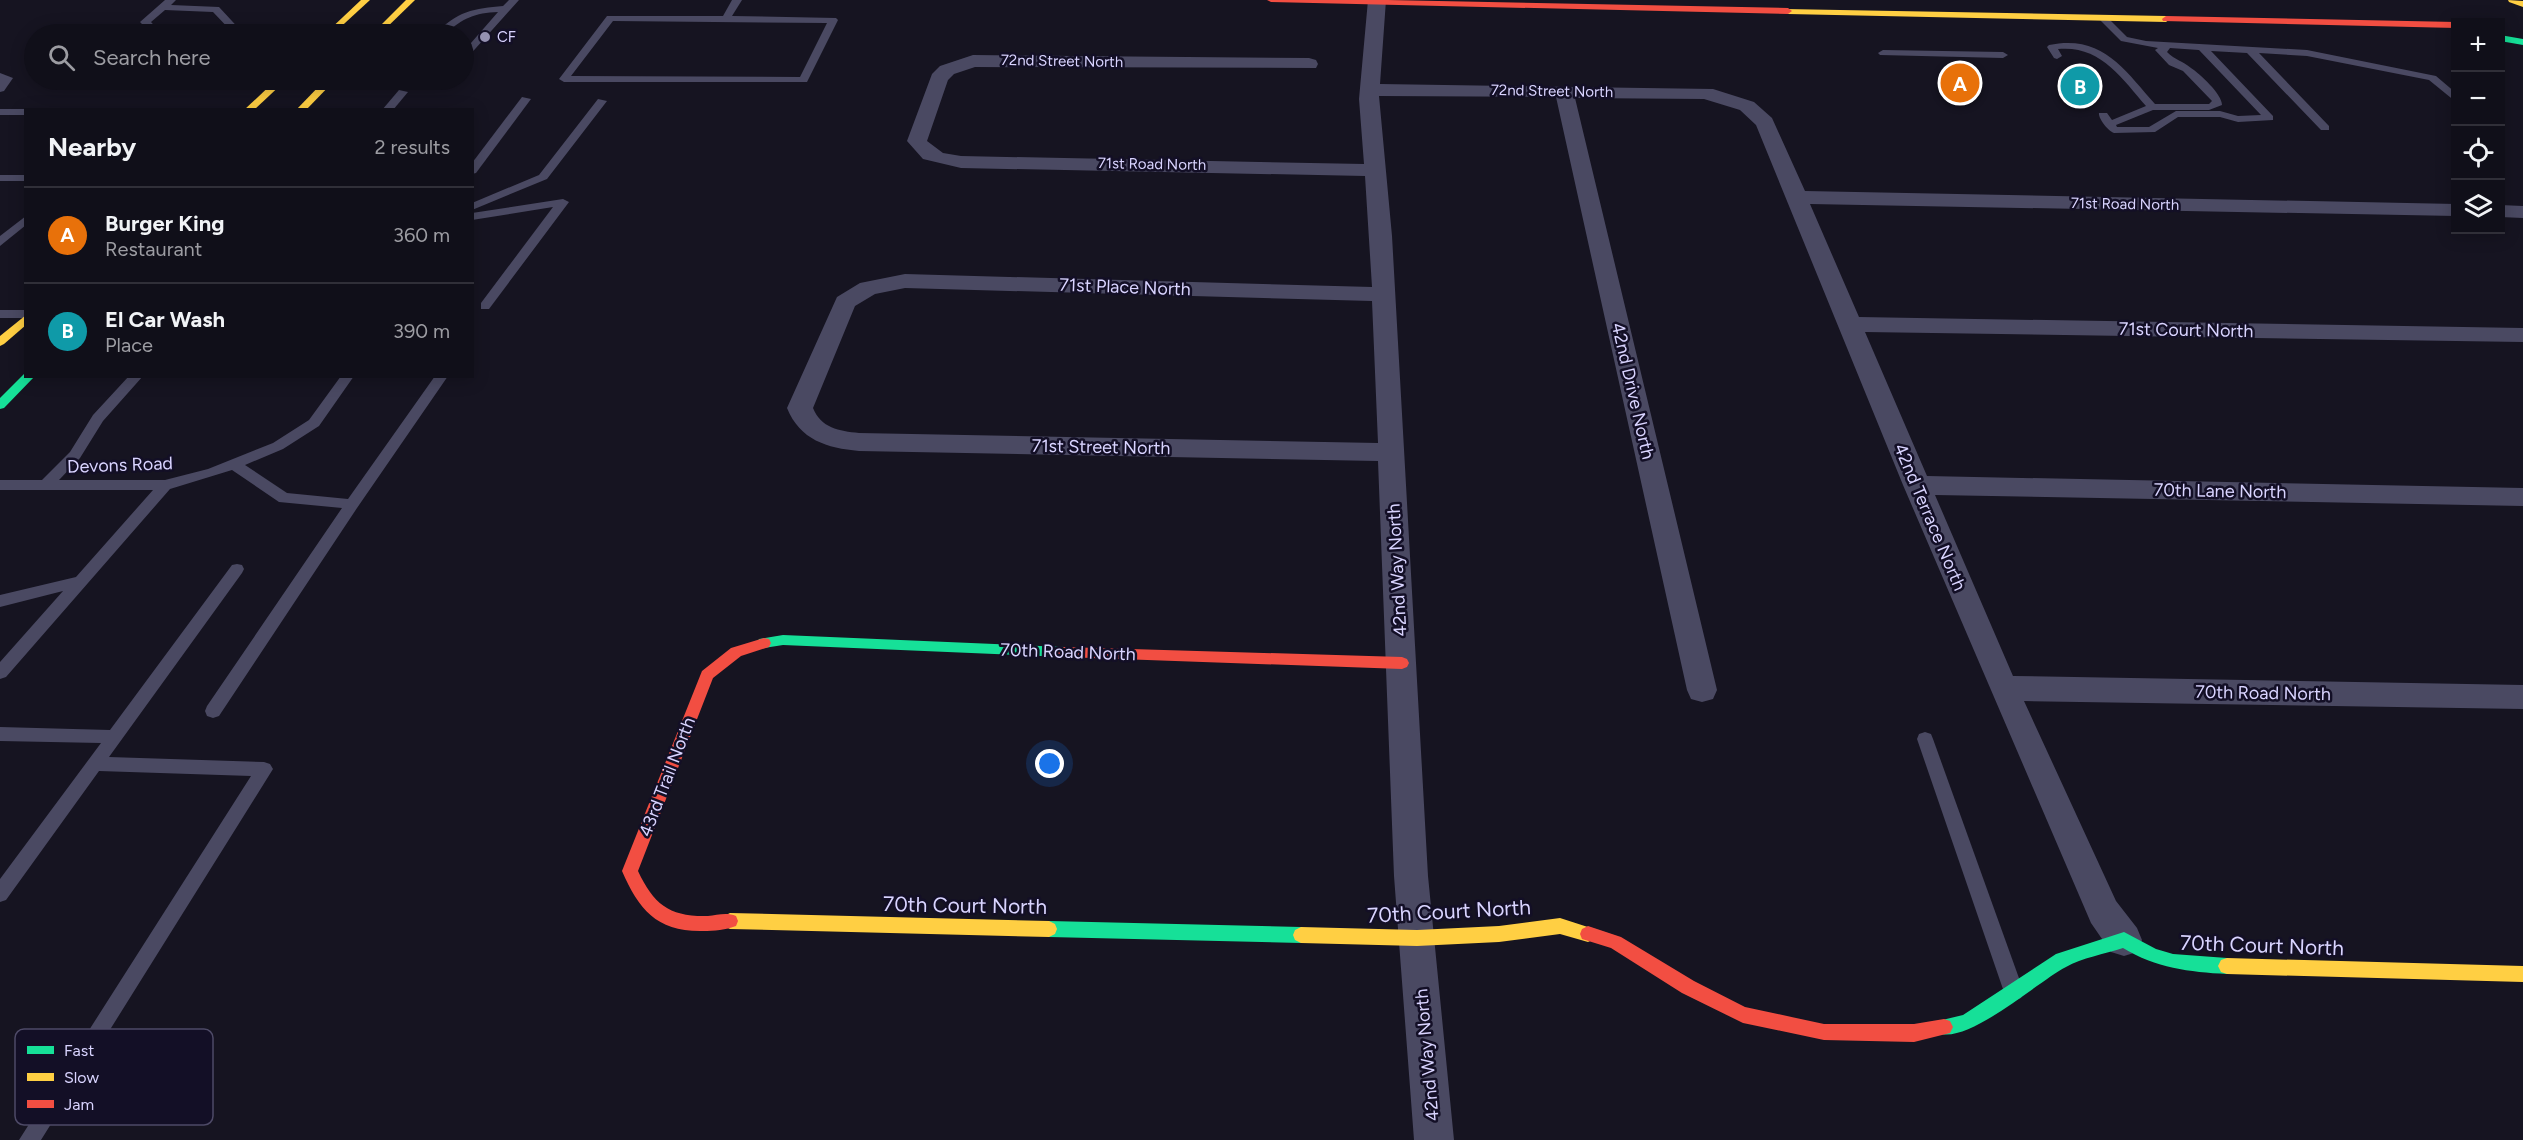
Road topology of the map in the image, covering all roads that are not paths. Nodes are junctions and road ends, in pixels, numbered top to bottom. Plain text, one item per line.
1 (366, 0) edge
2 (411, 0) edge
3 (514, 0) edge
4 (737, 0) edge
5 (1271, 0) edge
6 (1636, 0) edge
7 (1882, 0) edge
8 (2512, 0) edge
9 (1377, 1) edge
10 (167, 3) edge
11 (2523, 4) edge
12 (1592, 6) junction
13 (505, 9) junction
14 (1860, 11) junction
15 (2102, 17) junction
16 (726, 19) junction
17 (147, 24) edge
18 (230, 24) edge
19 (340, 24) edge
20 (386, 24) edge
21 (450, 24) edge
22 (2400, 24) junction
23 (2451, 25) edge
24 (2451, 30) edge
25 (2505, 39) edge
26 (2523, 42) edge
27 (474, 45) edge
28 (2164, 47) junction
29 (2203, 48) junction
30 (2250, 50) junction
31 (1883, 53) dead end
32 (2003, 55) dead end
33 (2057, 56) dead end
34 (1309, 64) dead end
35 (0, 76) edge
36 (0, 89) edge
37 (270, 90) edge
38 (320, 90) edge
39 (1370, 90) junction
40 (1564, 91) junction
41 (404, 92) dead end
42 (2451, 95) edge
43 (526, 99) dead end
44 (1734, 100) joint
45 (602, 101) dead end
46 (2152, 107) junction
47 (251, 108) edge
48 (302, 108) edge
49 (389, 108) edge
50 (0, 112) edge
51 (24, 112) edge
52 (2325, 128) dead end
53 (930, 155) joint
54 (474, 168) edge
55 (1375, 170) junction
56 (0, 178) edge
57 (24, 178) edge
58 (1795, 197) junction
59 (474, 206) edge
60 (2451, 210) edge
61 (2505, 211) edge
62 (2523, 212) edge
63 (474, 217) edge
64 (24, 221) edge
65 (0, 242) edge
66 (1383, 294) junction
67 (485, 306) dead end
68 (0, 314) edge
69 (24, 316) edge
70 (24, 318) edge
71 (1849, 324) junction
72 (2523, 335) edge
73 (3, 336) edge
74 (27, 378) edge
75 (135, 378) edge
76 (347, 378) edge
77 (441, 378) edge
78 (0, 405) edge
79 (814, 431) joint
80 (1390, 452) junction
81 (235, 465) junction
82 (0, 484) edge
83 (46, 484) junction
84 (165, 484) junction
85 (1916, 485) junction
86 (2523, 497) edge
87 (352, 504) junction
88 (237, 569) dead end
89 (81, 581) junction
90 (0, 601) edge
91 (736, 652) joint
92 (1402, 663) junction
93 (0, 673) edge
94 (2003, 688) junction
95 (1702, 690) dead end
96 (2523, 697) edge
97 (213, 711) dead end
98 (0, 734) edge
99 (115, 737) junction
100 (1925, 740) dead end
101 (95, 764) junction
102 (0, 894) edge
103 (652, 911) joint
104 (1417, 938) junction
105 (2124, 940) junction
106 (2523, 974) edge
107 (2014, 992) junction
108 (99, 1029) edge
109 (39, 1125) edge
110 (29, 1140) edge
111 (1434, 1140) edge

1 - 19 main road
2 - 20 main road
3 - 13 lane
4 - 16 lane
5 - 9 main road
6 - 12 main road
7 - 14 main road
8 - 11 main road
9 - 12 main road
9 - 39 street, 42nd Way North
10 - 17 lane
10 - 18 lane
12 - 14 main road
13 - 21 lane
13 - 27 lane
14 - 15 main road
15 - 22 main road
15 - 28 lane
16 - 16 lane
22 - 23 main road
22 - 24 main road
25 - 26 main road
28 - 29 lane
28 - 46 lane
29 - 30 lane
29 - 46 lane
30 - 42 lane
30 - 52 lane
31 - 32 lane
33 - 46 lane
34 - 53 street, 72nd Street North
35 - 36 lane
37 - 47 main road
38 - 48 main road
39 - 40 street, 72nd Street North
39 - 55 street, 42nd Way North
40 - 44 street, 72nd Street North
40 - 95 street, 42nd Drive North
41 - 49 lane
43 - 54 lane
44 - 58 street, 42nd Terrace North
45 - 59 lane
50 - 51 lane
53 - 55 street, 71st Road North
55 - 66 street, 42nd Way North
56 - 57 lane
58 - 60 street, 71st Road North
58 - 71 street, 42nd Terrace North
61 - 62 street
63 - 67 lane
64 - 65 lane
66 - 79 street, 71st Place North
66 - 80 street, 42nd Way North
68 - 69 lane
70 - 73 main road
71 - 72 street, 71st Court North
71 - 85 street, 42nd Terrace North
74 - 78 main road
75 - 83 lane
76 - 81 lane, Devons Road
77 - 87 lane
79 - 80 street, 71st Street North
80 - 92 street, 42nd Way North
81 - 84 lane, Devons Road
81 - 87 lane
82 - 83 lane, Devons Road
83 - 84 lane, Devons Road
84 - 89 lane
85 - 86 street, 70th Lane North
85 - 94 street, 42nd Terrace North
87 - 97 lane
88 - 99 lane
89 - 90 lane
89 - 93 lane
91 - 92 main road, 70th Road North
91 - 103 main road, 43rd Trail North
92 - 104 street, 42nd Way North
94 - 96 street, 70th Road North
94 - 105 street, 42nd Terrace North
98 - 99 lane
99 - 101 lane
100 - 107 lane
101 - 102 lane
101 - 108 lane
103 - 104 main road, 70th Court North
104 - 107 main road, 70th Court North
104 - 111 street, 42nd Way North
105 - 106 main road, 70th Court North
105 - 107 main road, 70th Court North
109 - 110 lane

